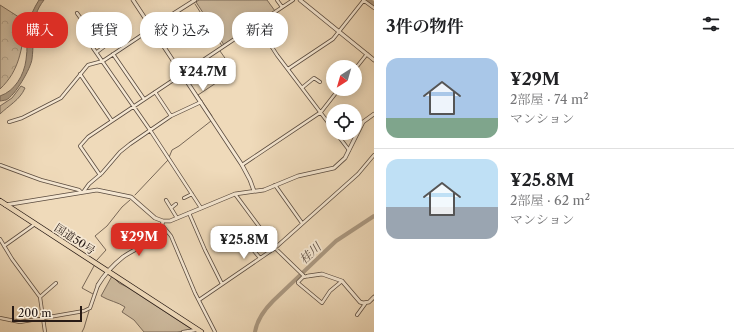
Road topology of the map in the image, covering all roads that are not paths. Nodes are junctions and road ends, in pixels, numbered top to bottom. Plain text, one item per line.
1 (133, 0) edge
2 (195, 0) edge
3 (277, 0) edge
4 (293, 0) edge
5 (300, 0) edge
6 (363, 0) edge
7 (282, 8) junction
8 (374, 8) edge
9 (141, 12) edge
10 (176, 12) edge
11 (276, 12) edge
12 (339, 31) junction
13 (140, 36) edge
14 (232, 41) edge
15 (94, 48) edge
16 (102, 48) edge
17 (164, 48) edge
18 (274, 48) edge
19 (97, 52) junction
20 (113, 54) junction
21 (367, 54) junction
22 (362, 60) edge
23 (374, 60) edge
24 (103, 61) junction
25 (288, 69) junction
26 (80, 74) junction
27 (182, 74) junction
28 (320, 82) dead end
29 (303, 87) junction
30 (155, 92) junction
31 (334, 96) edge
32 (144, 99) junction
33 (201, 102) junction
34 (134, 106) junction
35 (321, 112) junction
36 (374, 114) edge
37 (171, 116) junction
38 (326, 119) edge
39 (112, 120) junction
40 (9, 122) dead end
41 (150, 130) junction
42 (341, 140) edge
43 (349, 150) junction
44 (374, 156) edge
45 (0, 165) edge
46 (242, 165) junction
47 (100, 175) junction
48 (275, 185) junction
49 (254, 191) junction
50 (82, 192) junction
51 (192, 194) junction
52 (235, 194) junction
53 (184, 198) dead end
54 (166, 200) dead end
55 (0, 201) edge
56 (176, 204) dead end
57 (5, 205) junction
58 (171, 208) junction
59 (202, 208) junction
60 (189, 213) junction
61 (177, 218) junction
62 (162, 223) junction
63 (35, 224) junction
64 (302, 224) junction
65 (0, 239) edge
66 (250, 245) dead end
67 (2, 246) edge
68 (275, 248) junction
69 (260, 258) junction
70 (108, 272) junction
71 (305, 276) junction
72 (342, 281) junction
73 (56, 283) dead end
74 (222, 284) junction
75 (98, 285) joint
76 (40, 297) junction
77 (374, 297) edge
78 (199, 300) junction
79 (365, 304) junction
80 (357, 315) dead end
81 (0, 318) edge
82 (42, 318) junction
83 (199, 331) edge
84 (45, 332) edge
85 (183, 332) edge
86 (215, 332) edge

1 - 9 street
2 - 10 street
3 - 7 street
4 - 7 street
5 - 12 street
6 - 8 street
6 - 12 street
7 - 11 street
12 - 21 street
12 - 25 street
13 - 20 street
14 - 27 street
15 - 19 street
16 - 19 street
17 - 27 street
18 - 25 street
19 - 24 street
20 - 24 street
20 - 32 street
21 - 22 street
21 - 23 street
24 - 26 street
24 - 34 street
25 - 29 street
26 - 39 street
26 - 40 street
27 - 30 street
27 - 33 street
28 - 29 street
29 - 35 street
30 - 32 street
30 - 37 street
31 - 35 street
32 - 34 street
33 - 37 street
33 - 46 street
34 - 39 street
34 - 41 street
35 - 38 street
35 - 46 street
36 - 43 street
37 - 41 street
39 - 47 street
41 - 47 street
41 - 51 street
42 - 43 street
43 - 48 street
44 - 64 street
45 - 50 street
46 - 49 street
47 - 50 street
48 - 49 street
48 - 64 street
49 - 52 street
50 - 57 street
50 - 62 street
51 - 53 street
51 - 59 street
52 - 59 street
52 - 68 street
54 - 58 street
55 - 57 highway, 国道50号
56 - 58 street
57 - 63 highway, 国道50号
58 - 61 street
59 - 60 street
60 - 61 street
60 - 74 street
61 - 62 street
62 - 70 street
62 - 78 street
63 - 67 street
63 - 70 highway, 国道50号
64 - 68 street
65 - 67 street
66 - 69 street
67 - 76 street
68 - 69 street
68 - 71 street
69 - 74 street
70 - 75 street
70 - 83 highway, 国道50号
71 - 72 street
71 - 72 street
72 - 79 street
73 - 76 street
74 - 78 street
75 - 82 street
76 - 82 street
77 - 79 street
78 - 86 street
79 - 80 street
81 - 82 street
82 - 84 street
83 - 85 street

